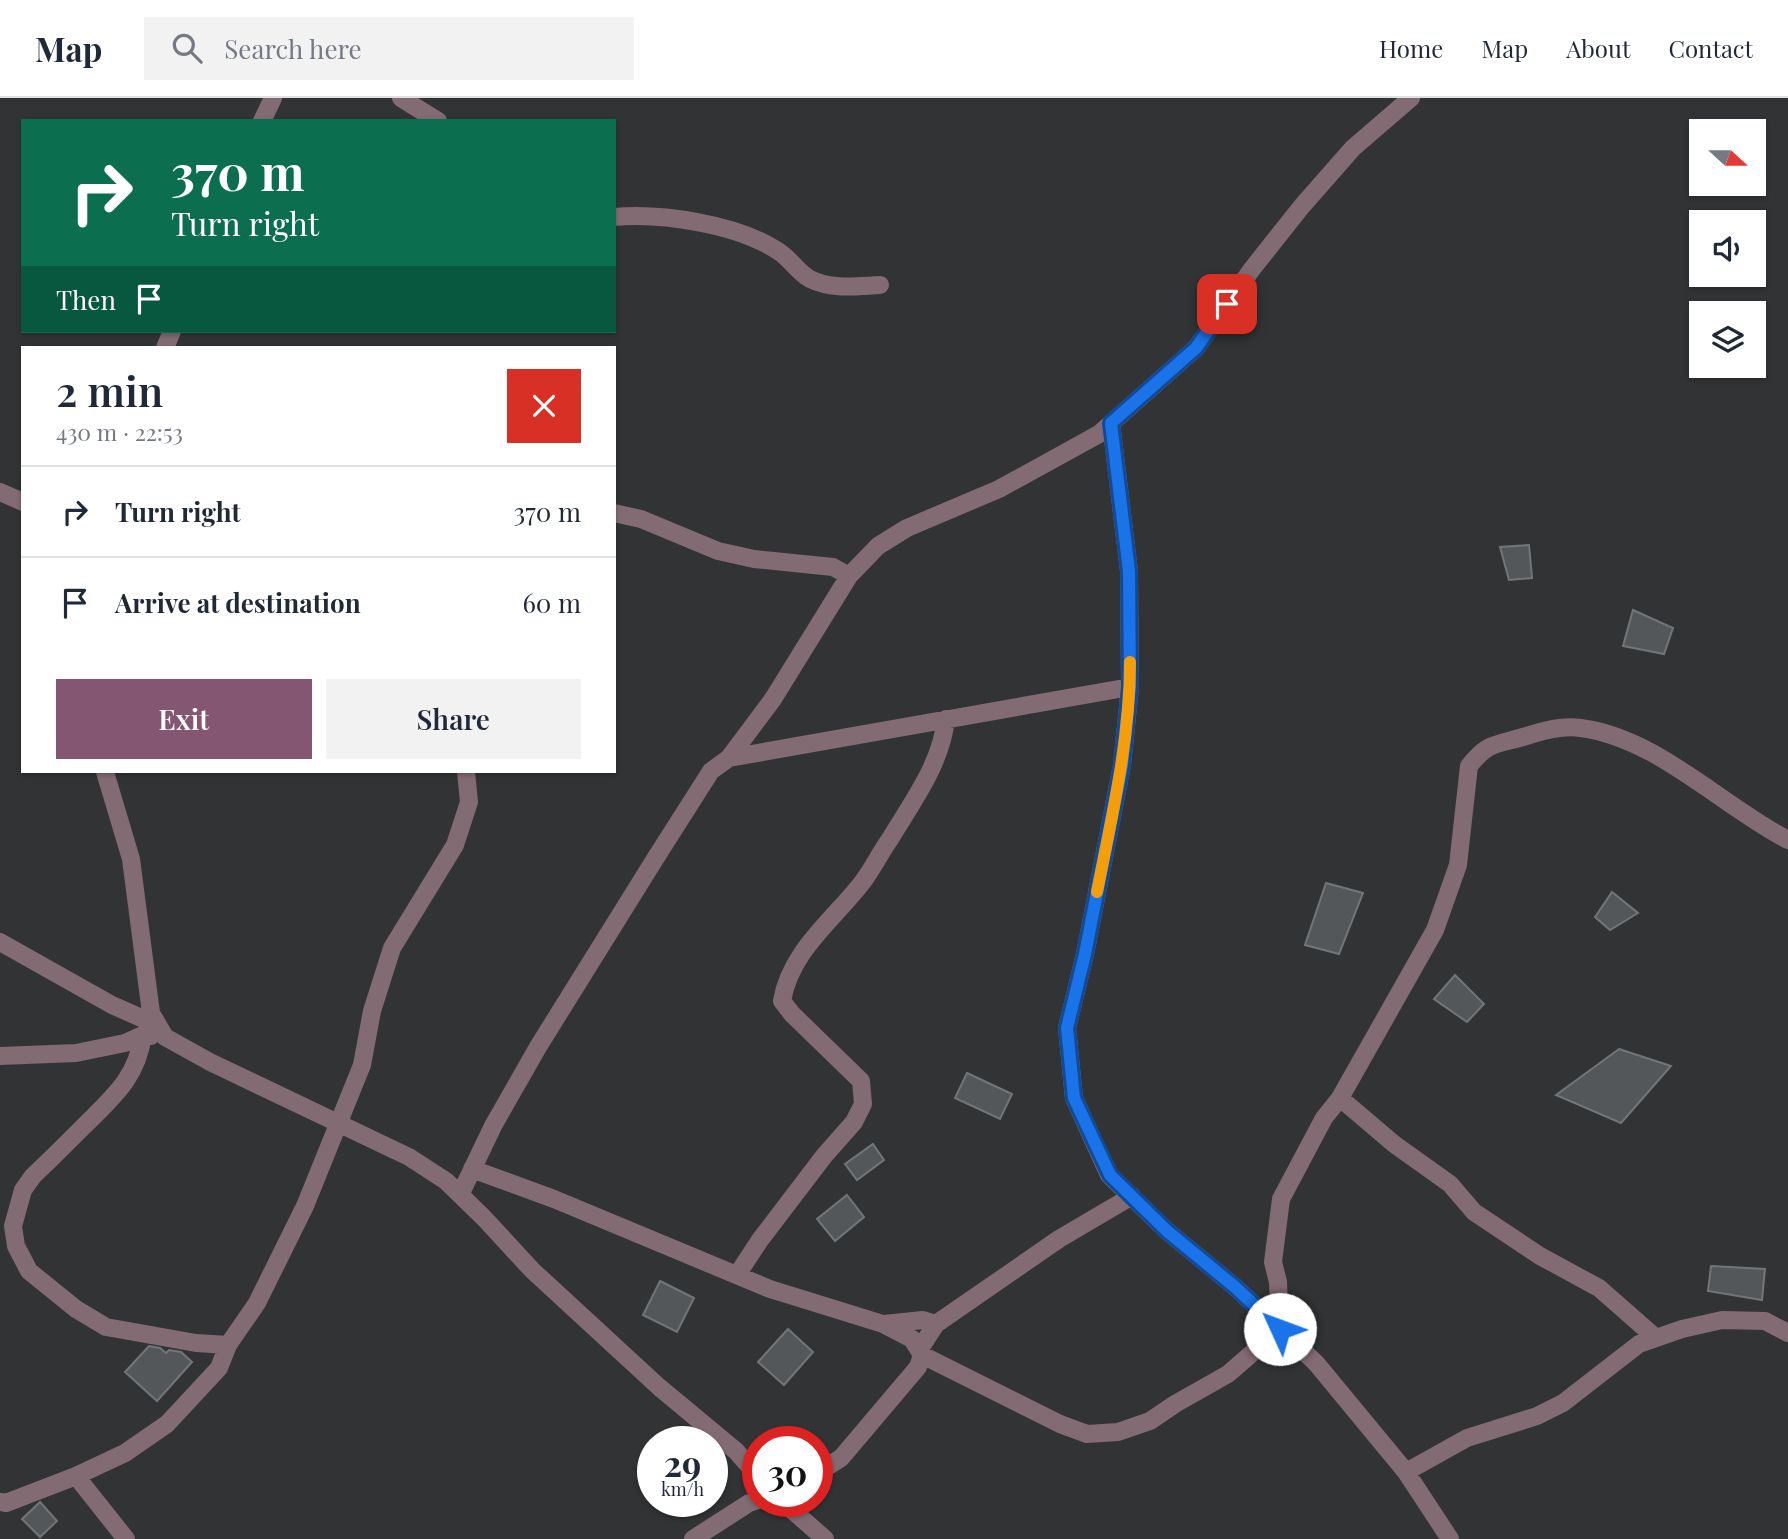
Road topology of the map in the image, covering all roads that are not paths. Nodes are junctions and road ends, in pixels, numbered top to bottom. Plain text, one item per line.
1 (273, 98) edge
2 (401, 98) edge
3 (1411, 98) edge
4 (263, 119) edge
5 (435, 119) edge
6 (616, 217) edge
7 (880, 285) dead end
8 (1111, 423) junction
9 (0, 492) edge
10 (21, 501) edge
11 (616, 513) edge
12 (849, 576) junction
13 (1130, 687) junction
14 (946, 719) junction
15 (729, 758) junction
16 (106, 773) edge
17 (466, 773) edge
18 (1788, 840) edge
19 (0, 942) edge
20 (155, 1032) junction
21 (0, 1056) edge
22 (1340, 1098) junction
23 (339, 1122) junction
24 (472, 1169) junction
25 (460, 1195) junction
26 (1132, 1196) junction
27 (737, 1275) junction
28 (883, 1324) junction
29 (936, 1324) junction
30 (1280, 1329) junction
31 (1788, 1333) edge
32 (1656, 1338) junction
33 (228, 1345) junction
34 (920, 1352) junction
35 (742, 1458) edge
36 (833, 1463) edge
37 (1406, 1472) junction
38 (76, 1476) junction
39 (0, 1503) edge
40 (742, 1508) edge
41 (800, 1517) edge
42 (126, 1539) edge
43 (693, 1539) edge
44 (825, 1539) edge
45 (1450, 1539) edge

1 - 4 street
2 - 5 street
3 - 8 street
6 - 7 street
8 - 12 street
8 - 13 street
9 - 10 street
11 - 12 street
12 - 15 street
13 - 14 street
13 - 26 street
14 - 15 street
14 - 27 street
15 - 24 street
16 - 20 street
17 - 23 street
18 - 22 street
19 - 20 street
20 - 21 street
20 - 23 street
20 - 33 street
22 - 30 street
22 - 32 street
23 - 25 street
23 - 33 street
24 - 25 street
24 - 27 street
25 - 35 street
26 - 29 street
26 - 30 street
27 - 28 street
28 - 29 street
28 - 34 street
29 - 34 street
30 - 34 street
30 - 37 street
31 - 32 street
32 - 37 street
33 - 38 street
34 - 36 street
37 - 45 street
38 - 39 street
38 - 42 street
40 - 43 street
41 - 44 street

